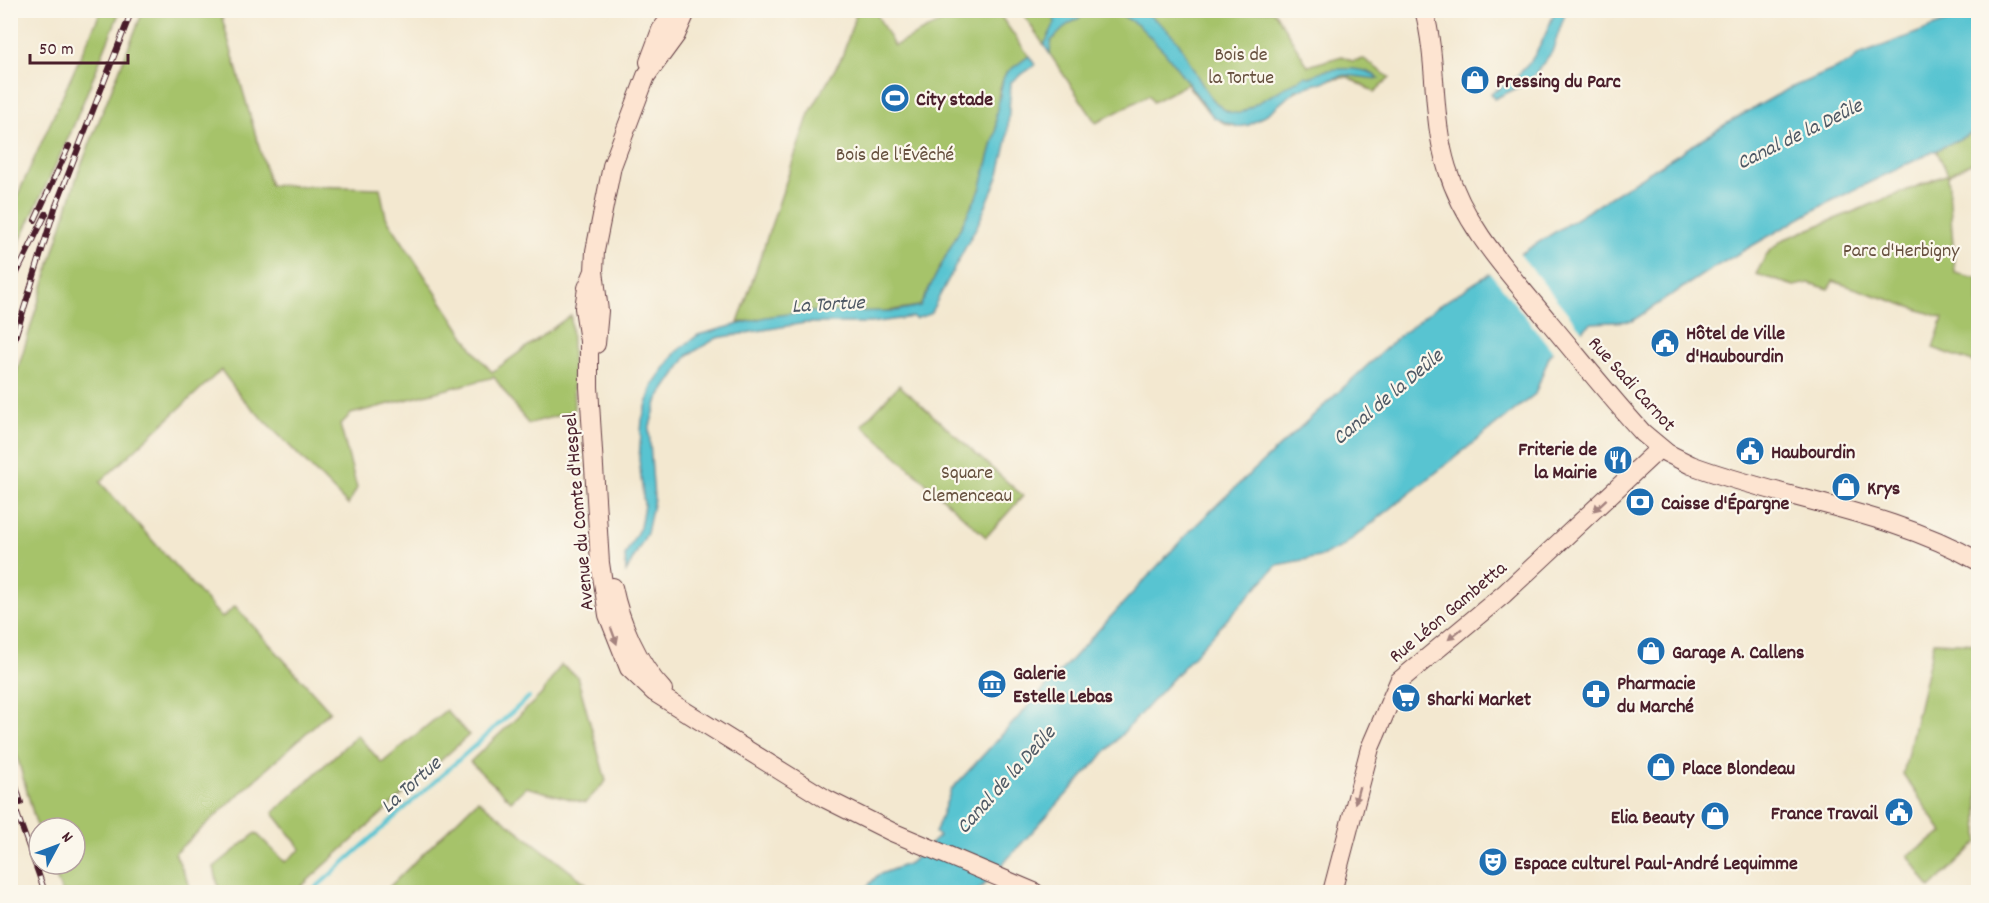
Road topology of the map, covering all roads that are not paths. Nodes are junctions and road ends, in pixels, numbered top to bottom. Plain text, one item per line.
1 (676, 10) edge
2 (687, 10) edge
3 (1424, 10) edge
4 (646, 76) junction
5 (1660, 448) junction
6 (1943, 543) junction
7 (1978, 551) edge
8 (1978, 561) edge
9 (1029, 891) edge
10 (1332, 892) edge

1 - 4 street, Avenue du Comte d'Hespel
2 - 4 street, Avenue du Comte d'Hespel
3 - 5 street, Rue Sadi Carnot
4 - 9 street, Avenue du Comte d'Hespel
5 - 6 street, Rue Sadi Carnot
5 -> 10 street, Rue Léon Gambetta
6 - 7 street, Rue Sadi Carnot
6 - 8 street, Rue Sadi Carnot

